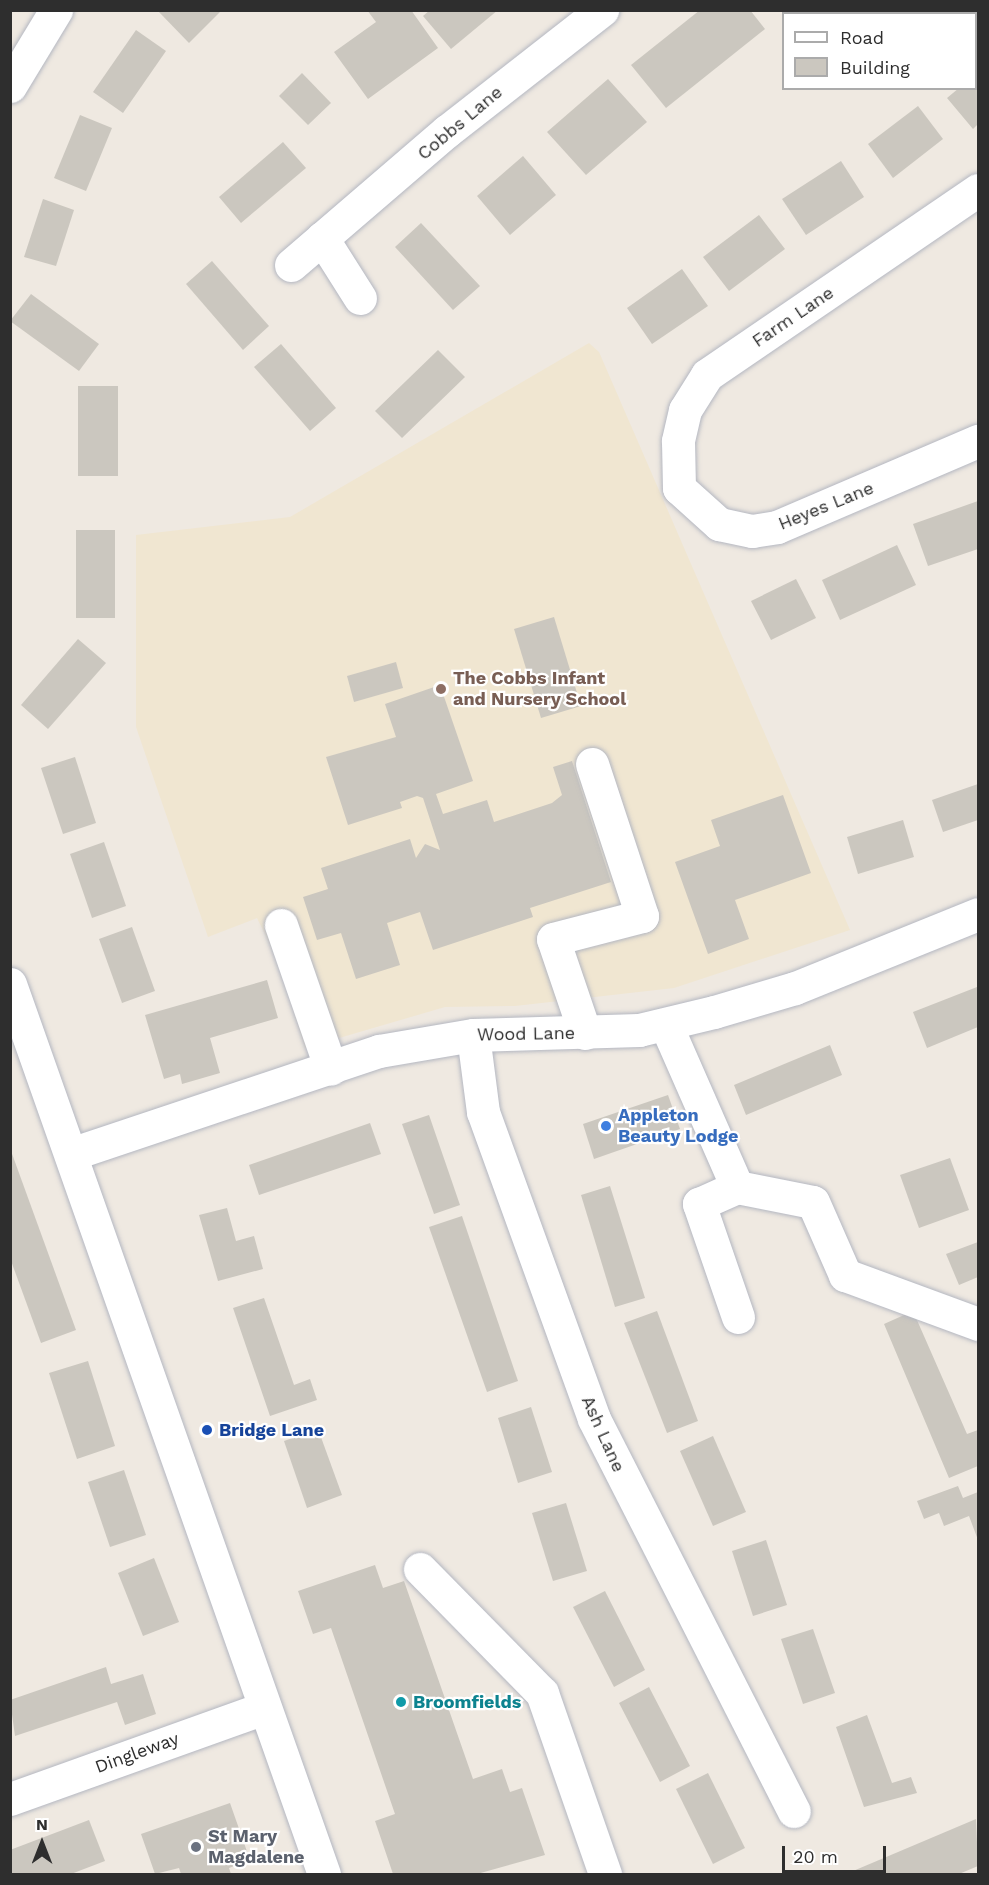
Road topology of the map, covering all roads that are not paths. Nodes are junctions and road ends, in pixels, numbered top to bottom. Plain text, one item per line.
1 (56, 10) edge
2 (602, 10) edge
3 (10, 86) edge
4 (978, 190) edge
5 (322, 238) junction
6 (291, 265) dead end
7 (360, 298) dead end
8 (978, 441) edge
9 (679, 488) joint
10 (592, 764) dead end
11 (978, 914) edge
12 (281, 925) dead end
13 (10, 984) edge
14 (666, 1025) junction
15 (585, 1033) junction
16 (473, 1035) junction
17 (331, 1068) junction
18 (71, 1154) junction
19 (737, 1187) junction
20 (738, 1317) dead end
21 (978, 1324) edge
22 (420, 1569) dead end
23 (264, 1708) junction
24 (10, 1799) edge
25 (794, 1811) dead end
26 (324, 1875) edge
27 (605, 1875) edge

1 - 3 street
2 - 5 street, Cobbs Lane
4 - 9 street, Farm Lane
5 - 6 street, Cobbs Lane
5 - 7 street
8 - 9 street, Heyes Lane
10 - 15 street
11 - 14 street, Wood Lane
12 - 17 street
13 - 18 street
14 - 15 street, Wood Lane
14 - 19 street
15 - 16 street, Wood Lane
16 - 17 street, Wood Lane
16 - 25 street, Ash Lane
17 - 18 street, Wood Lane
18 - 23 street
19 - 20 street
19 - 21 street
22 - 27 street
23 - 24 street, Dingleway
23 - 26 street

